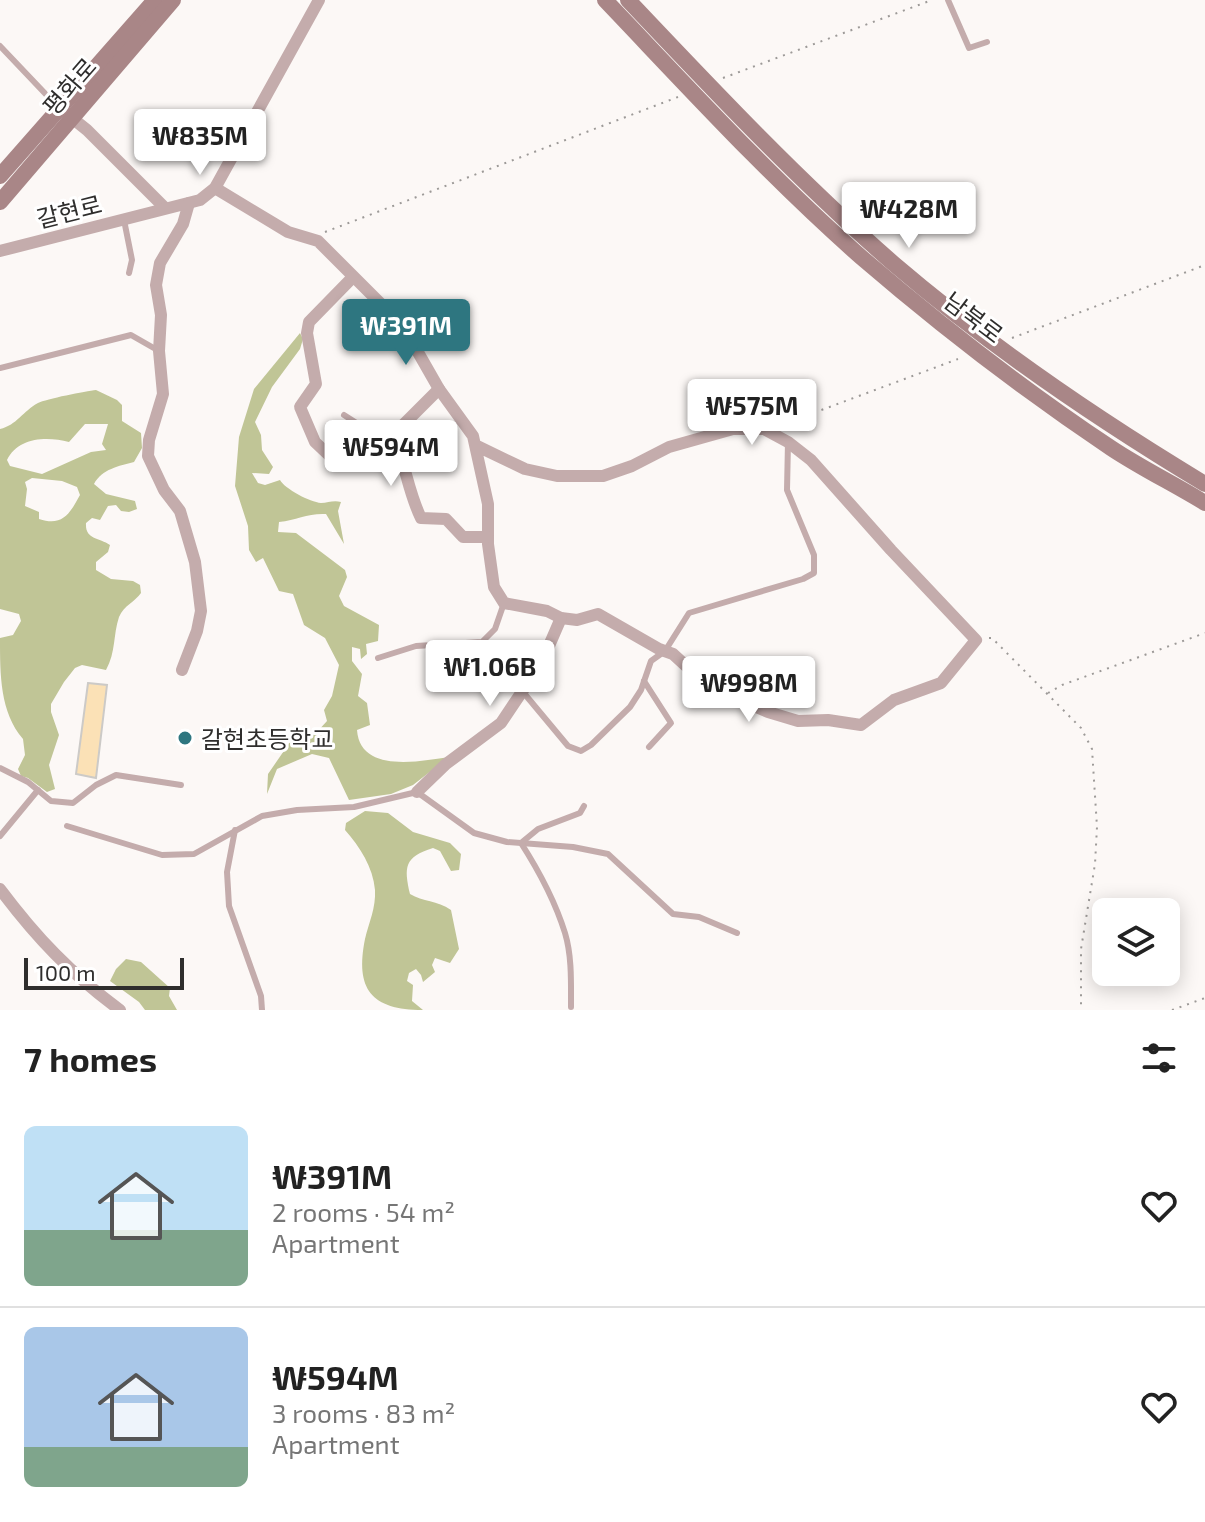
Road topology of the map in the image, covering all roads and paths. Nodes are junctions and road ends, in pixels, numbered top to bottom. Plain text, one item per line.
1 (155, 0) edge
2 (173, 0) edge
3 (319, 0) edge
4 (605, 0) edge
5 (628, 0) edge
6 (932, 0) edge
7 (948, 0) edge
8 (987, 42) dead end
9 (0, 46) edge
10 (726, 77) dead end
11 (679, 97) dead end
12 (66, 113) junction
13 (0, 176) edge
14 (215, 188) junction
15 (0, 202) edge
16 (189, 203) junction
17 (165, 208) junction
18 (124, 220) junction
19 (308, 238) junction
20 (0, 251) edge
21 (1205, 265) edge
22 (129, 273) dead end
23 (353, 277) junction
24 (1004, 341) dead end
25 (159, 351) junction
26 (958, 359) dead end
27 (0, 368) edge
28 (439, 389) junction
29 (344, 415) dead end
30 (733, 429) junction
31 (394, 439) junction
32 (788, 442) junction
33 (475, 445) junction
34 (333, 459) dead end
35 (1205, 484) edge
36 (1205, 503) edge
37 (488, 537) junction
38 (504, 603) junction
39 (561, 618) junction
40 (1205, 633) edge
41 (976, 640) junction
42 (665, 651) junction
43 (378, 658) dead end
44 (182, 670) dead end
45 (644, 681) junction
46 (523, 692) junction
47 (1047, 694) junction
48 (649, 747) dead end
49 (0, 768) edge
50 (181, 785) dead end
51 (38, 790) junction
52 (417, 792) junction
53 (584, 806) dead end
54 (67, 826) dead end
55 (235, 830) junction
56 (0, 836) edge
57 (521, 843) junction
58 (0, 889) edge
59 (737, 933) dead end
60 (1205, 998) edge
61 (572, 1009) edge
62 (120, 1010) edge
63 (262, 1010) edge
64 (562, 1010) edge
65 (1081, 1010) edge
66 (1172, 1010) edge

1 - 12 main road, 평화로
2 - 12 main road, 평화로
3 - 14 street
4 - 36 main road, 남북로
5 - 35 main road, 남북로
6 - 10 path
7 - 8 lane
9 - 12 lane
11 - 19 path
12 - 13 main road, 평화로
12 - 15 main road, 평화로
12 - 17 street
14 - 16 street, 갈현로
14 - 19 street
16 - 17 street, 갈현로
16 - 25 street
17 - 18 street, 갈현로
18 - 20 street, 갈현로
18 - 22 lane
19 - 23 street
21 - 24 path
23 - 28 street
23 - 34 street
25 - 27 lane
25 - 44 street
26 - 30 path
28 - 31 street
28 - 33 street
29 - 31 lane
30 - 32 street
30 - 33 street
31 - 37 street
32 - 41 street
32 - 42 lane
33 - 37 street
37 - 38 street
38 - 39 street
38 - 43 lane
39 - 42 street
39 - 46 street
40 - 47 path
41 - 42 street
41 - 47 path
42 - 45 lane
45 - 46 lane
45 - 48 lane
46 - 52 street
47 - 65 path
49 - 51 lane
50 - 51 lane
51 - 56 lane
52 - 55 lane
52 - 57 lane
53 - 57 lane
54 - 55 lane
55 - 63 lane
57 - 59 lane
57 - 61 lane
58 - 62 street
60 - 66 path
61 - 64 lane

